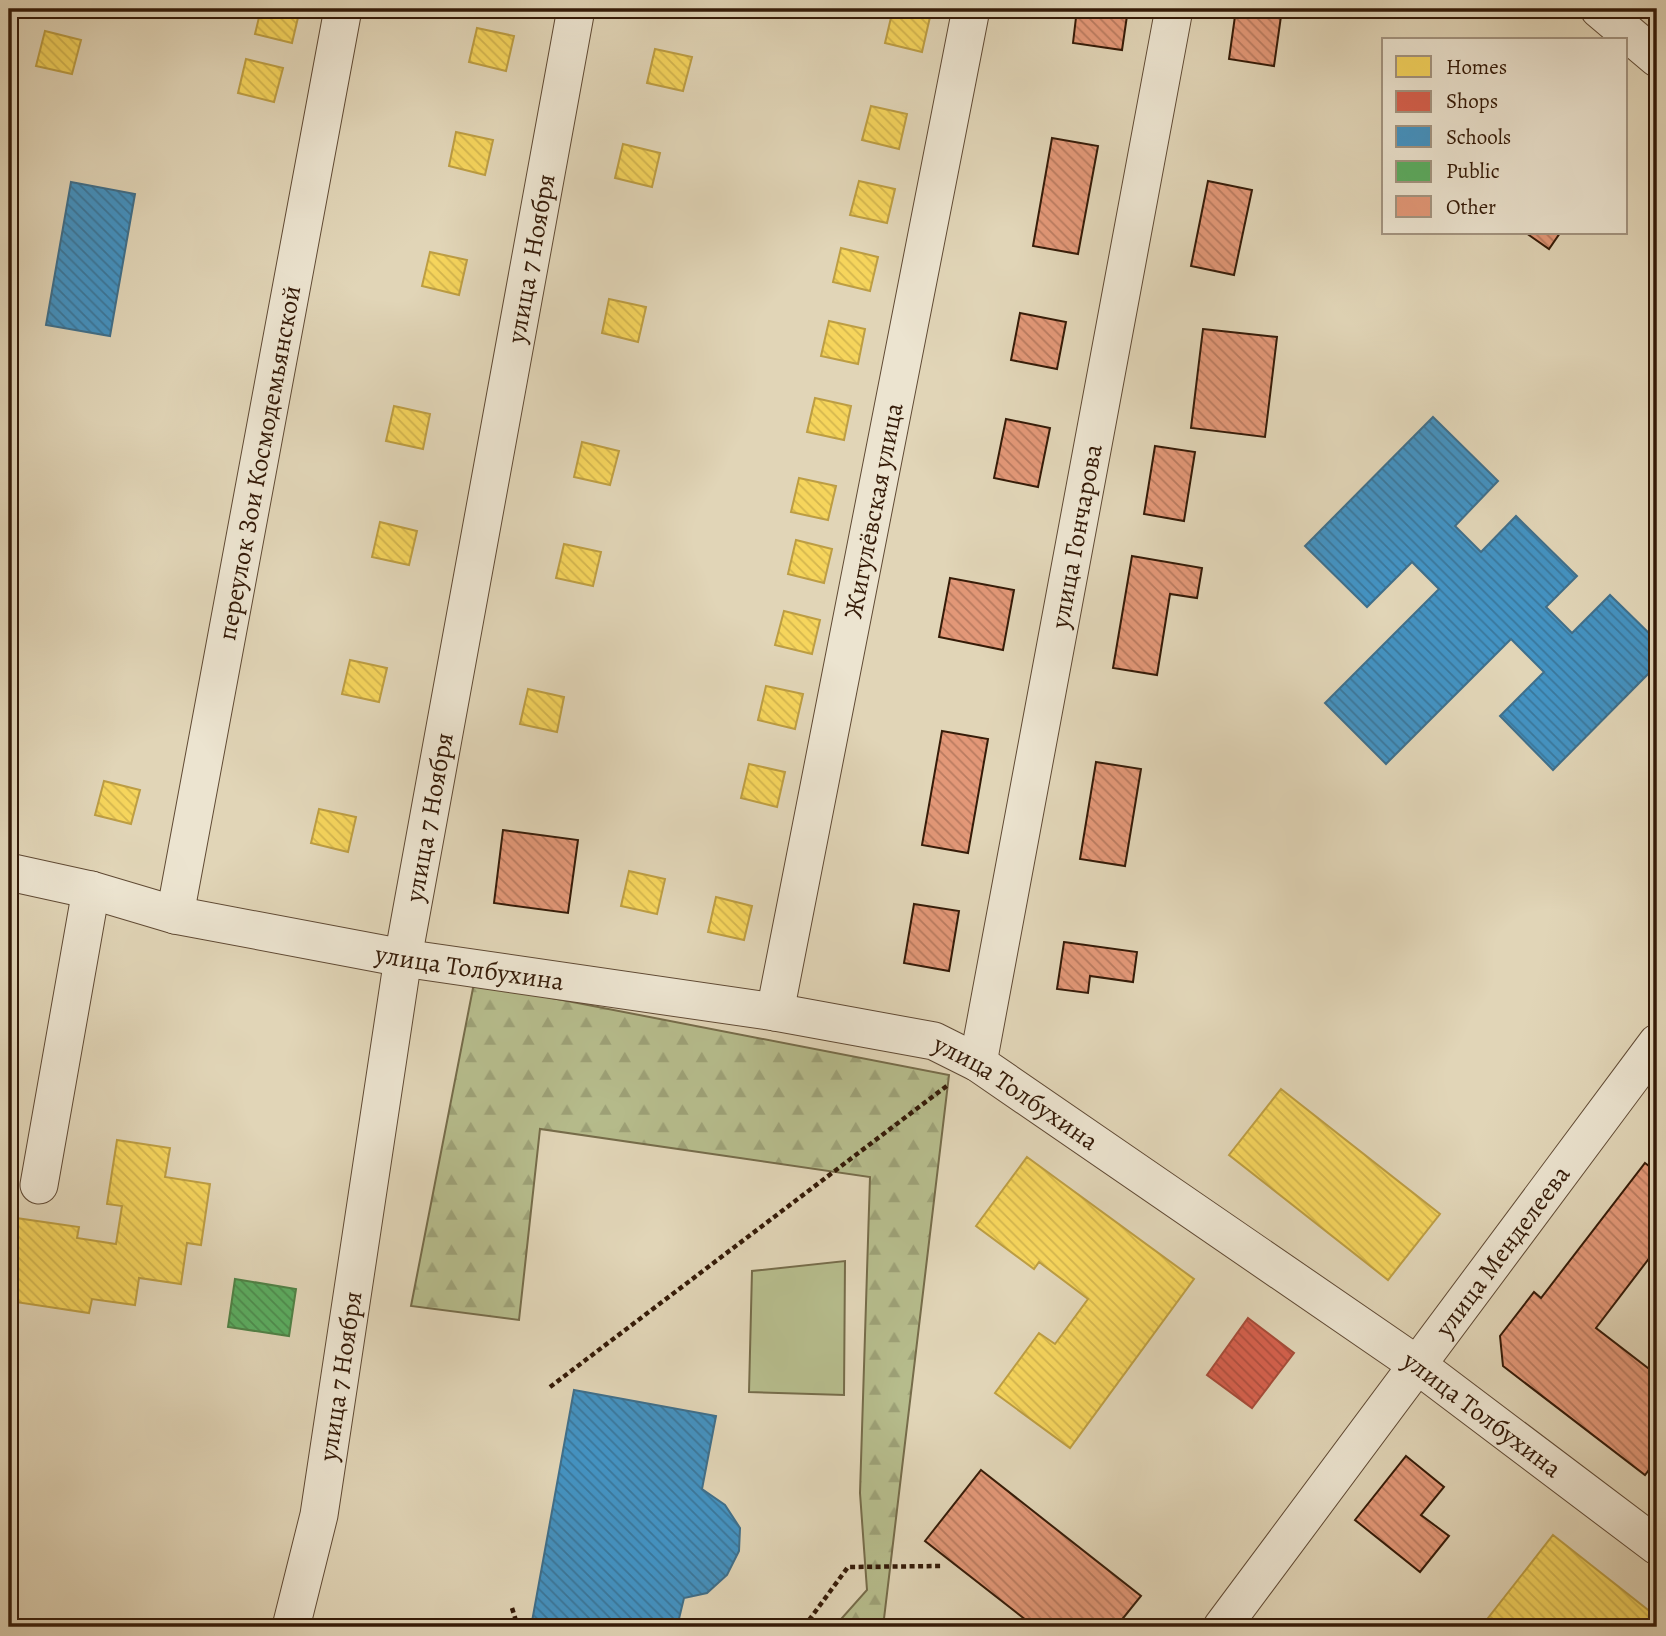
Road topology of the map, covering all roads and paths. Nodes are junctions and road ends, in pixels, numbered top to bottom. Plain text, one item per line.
1 (342, 9) edge
2 (576, 9) edge
3 (971, 9) edge
4 (1174, 9) edge
5 (1600, 9) edge
6 (1657, 58) edge
7 (9, 872) edge
8 (91, 890) junction
9 (175, 915) junction
10 (402, 958) junction
11 (775, 1012) junction
12 (1657, 1043) edge
13 (978, 1063) junction
14 (39, 1185) dead end
15 (1416, 1364) junction
16 (550, 1387) dead end
17 (1657, 1546) edge
18 (941, 1566) dead end
19 (512, 1608) dead end
20 (291, 1627) edge
21 (518, 1627) edge
22 (804, 1627) edge
23 (1222, 1627) edge

1 - 9 street, переулок Зои Космодемьянской
2 - 10 street, улица 7 Ноября
3 - 11 street, Жигулёвская улица
4 - 13 street, улица Гончарова
5 - 6 street
7 - 8 street, улица Толбухина
8 - 9 street, улица Толбухина
8 - 14 street
9 - 10 street, улица Толбухина
10 - 11 street, улица Толбухина
10 - 20 street, улица 7 Ноября
11 - 13 street, улица Толбухина
12 - 15 street, улица Менделеева
13 - 15 street, улица Толбухина
13 - 16 path
15 - 17 street, улица Толбухина
15 - 23 street, улица Менделеева
18 - 22 path
19 - 21 path

